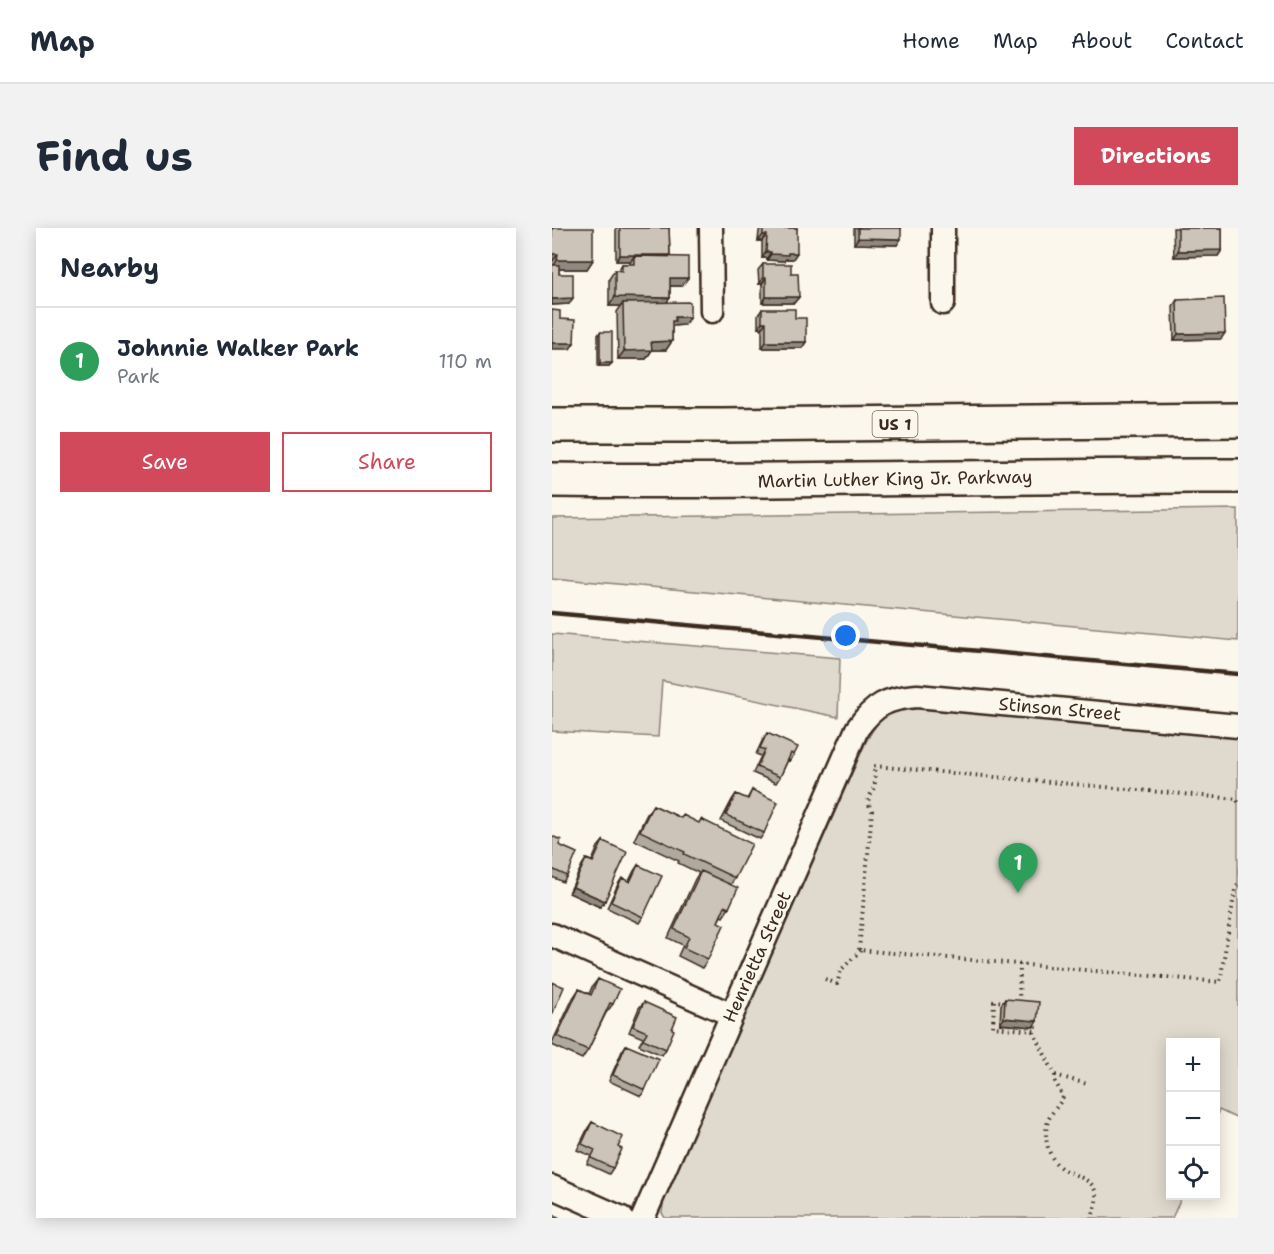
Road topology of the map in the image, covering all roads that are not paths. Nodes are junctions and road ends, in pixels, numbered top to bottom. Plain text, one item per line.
1 (711, 228) edge
2 (944, 228) edge
3 (944, 303) dead end
4 (712, 311) dead end
5 (1238, 420) edge
6 (552, 424) edge
7 (1238, 476) edge
8 (552, 480) edge
9 (882, 704) joint
10 (1238, 726) edge
11 (552, 935) edge
12 (732, 1015) junction
13 (552, 1187) edge
14 (621, 1218) edge
15 (643, 1218) edge

1 - 4 street
2 - 3 street
5 - 6 highway, US 1
7 - 8 highway, Martin Luther King Jr. Parkway
9 - 10 street, Stinson Street
9 - 12 street, Henrietta Street
11 - 12 street
12 - 15 street, Henrietta Street
13 - 14 street

